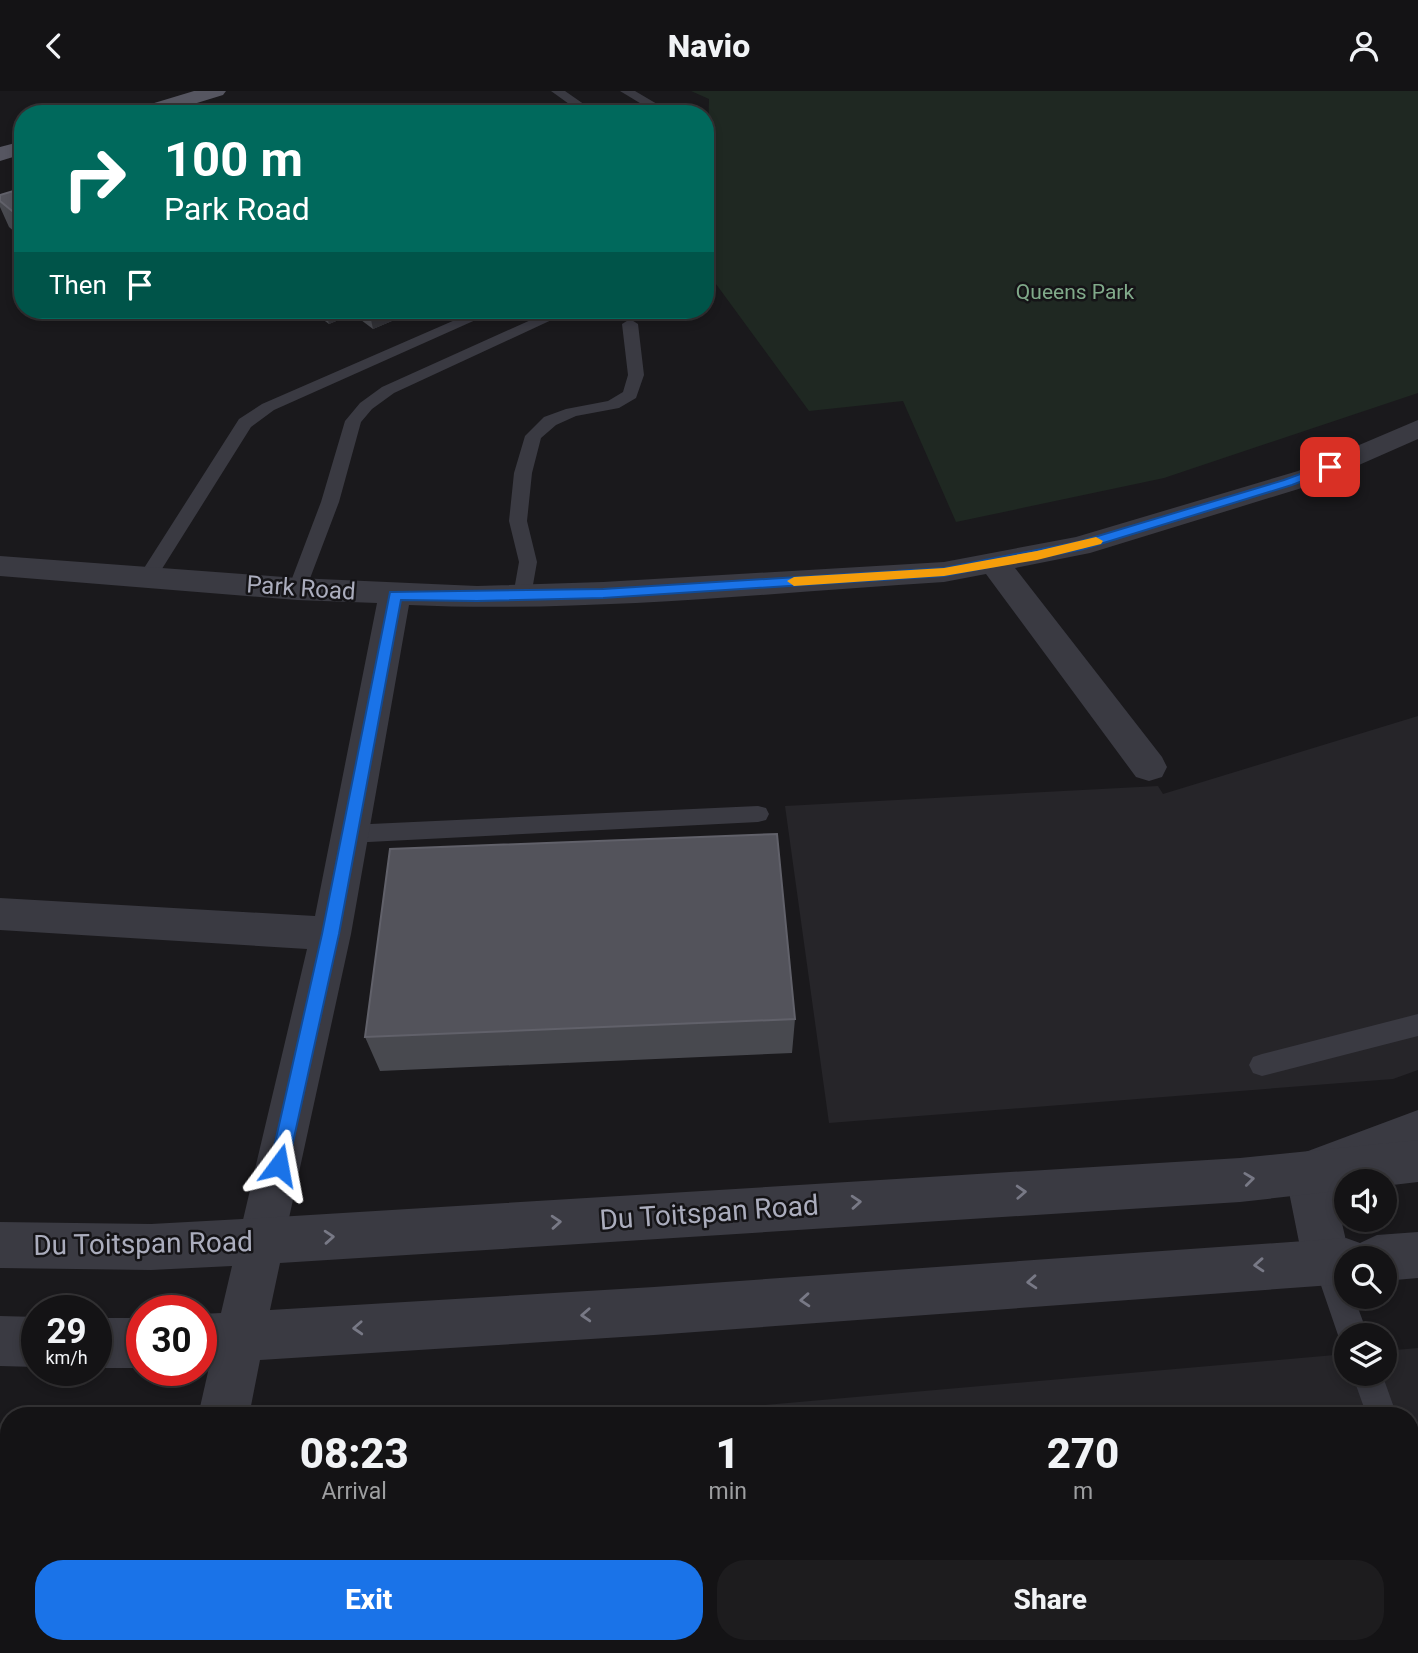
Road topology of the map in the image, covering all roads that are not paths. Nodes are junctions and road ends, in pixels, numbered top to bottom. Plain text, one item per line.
1 (216, 91) edge
2 (557, 91) edge
3 (626, 91) edge
4 (169, 105) edge
5 (578, 105) edge
6 (652, 105) edge
7 (469, 319) edge
8 (539, 319) edge
9 (630, 324) dead end
10 (1418, 428) edge
11 (995, 564) junction
12 (0, 566) edge
13 (148, 576) junction
14 (297, 589) junction
15 (395, 595) junction
16 (522, 596) junction
17 (1149, 767) dead end
18 (758, 814) dead end
19 (349, 834) junction
20 (0, 914) edge
21 (331, 934) junction
22 (1418, 1025) edge
23 (1262, 1065) dead end
24 (1418, 1131) edge
25 (1418, 1161) edge
26 (1308, 1172) junction
27 (261, 1241) junction
28 (0, 1245) edge
29 (1334, 1255) edge
30 (1418, 1255) edge
31 (1397, 1257) edge
32 (1334, 1261) edge
33 (220, 1338) edge
34 (0, 1341) edge
35 (21, 1342) edge
36 (1371, 1386) edge
37 (223, 1407) edge
38 (1379, 1407) edge

1 - 4 main road
2 - 5 lane
3 - 6 lane
7 - 13 lane
8 - 14 lane
9 - 16 lane
10 - 11 street, Park Road
11 - 16 street, Park Road
11 - 17 street
12 - 13 street, Park Road
13 - 14 street, Park Road
14 - 15 street, Park Road
15 - 16 street, Park Road
15 - 19 street
18 - 19 lane
19 - 21 street
20 - 21 street
21 - 27 street
22 - 23 lane
24 - 26 street
25 - 26 street, Du Toitspan Road
27 -> 26 street, Du Toitspan Road
26 - 29 street
27 - 28 street, Du Toitspan Road
27 - 33 street
30 - 31 street
32 -> 33 street
33 - 37 street
34 - 35 street
36 - 38 lane

